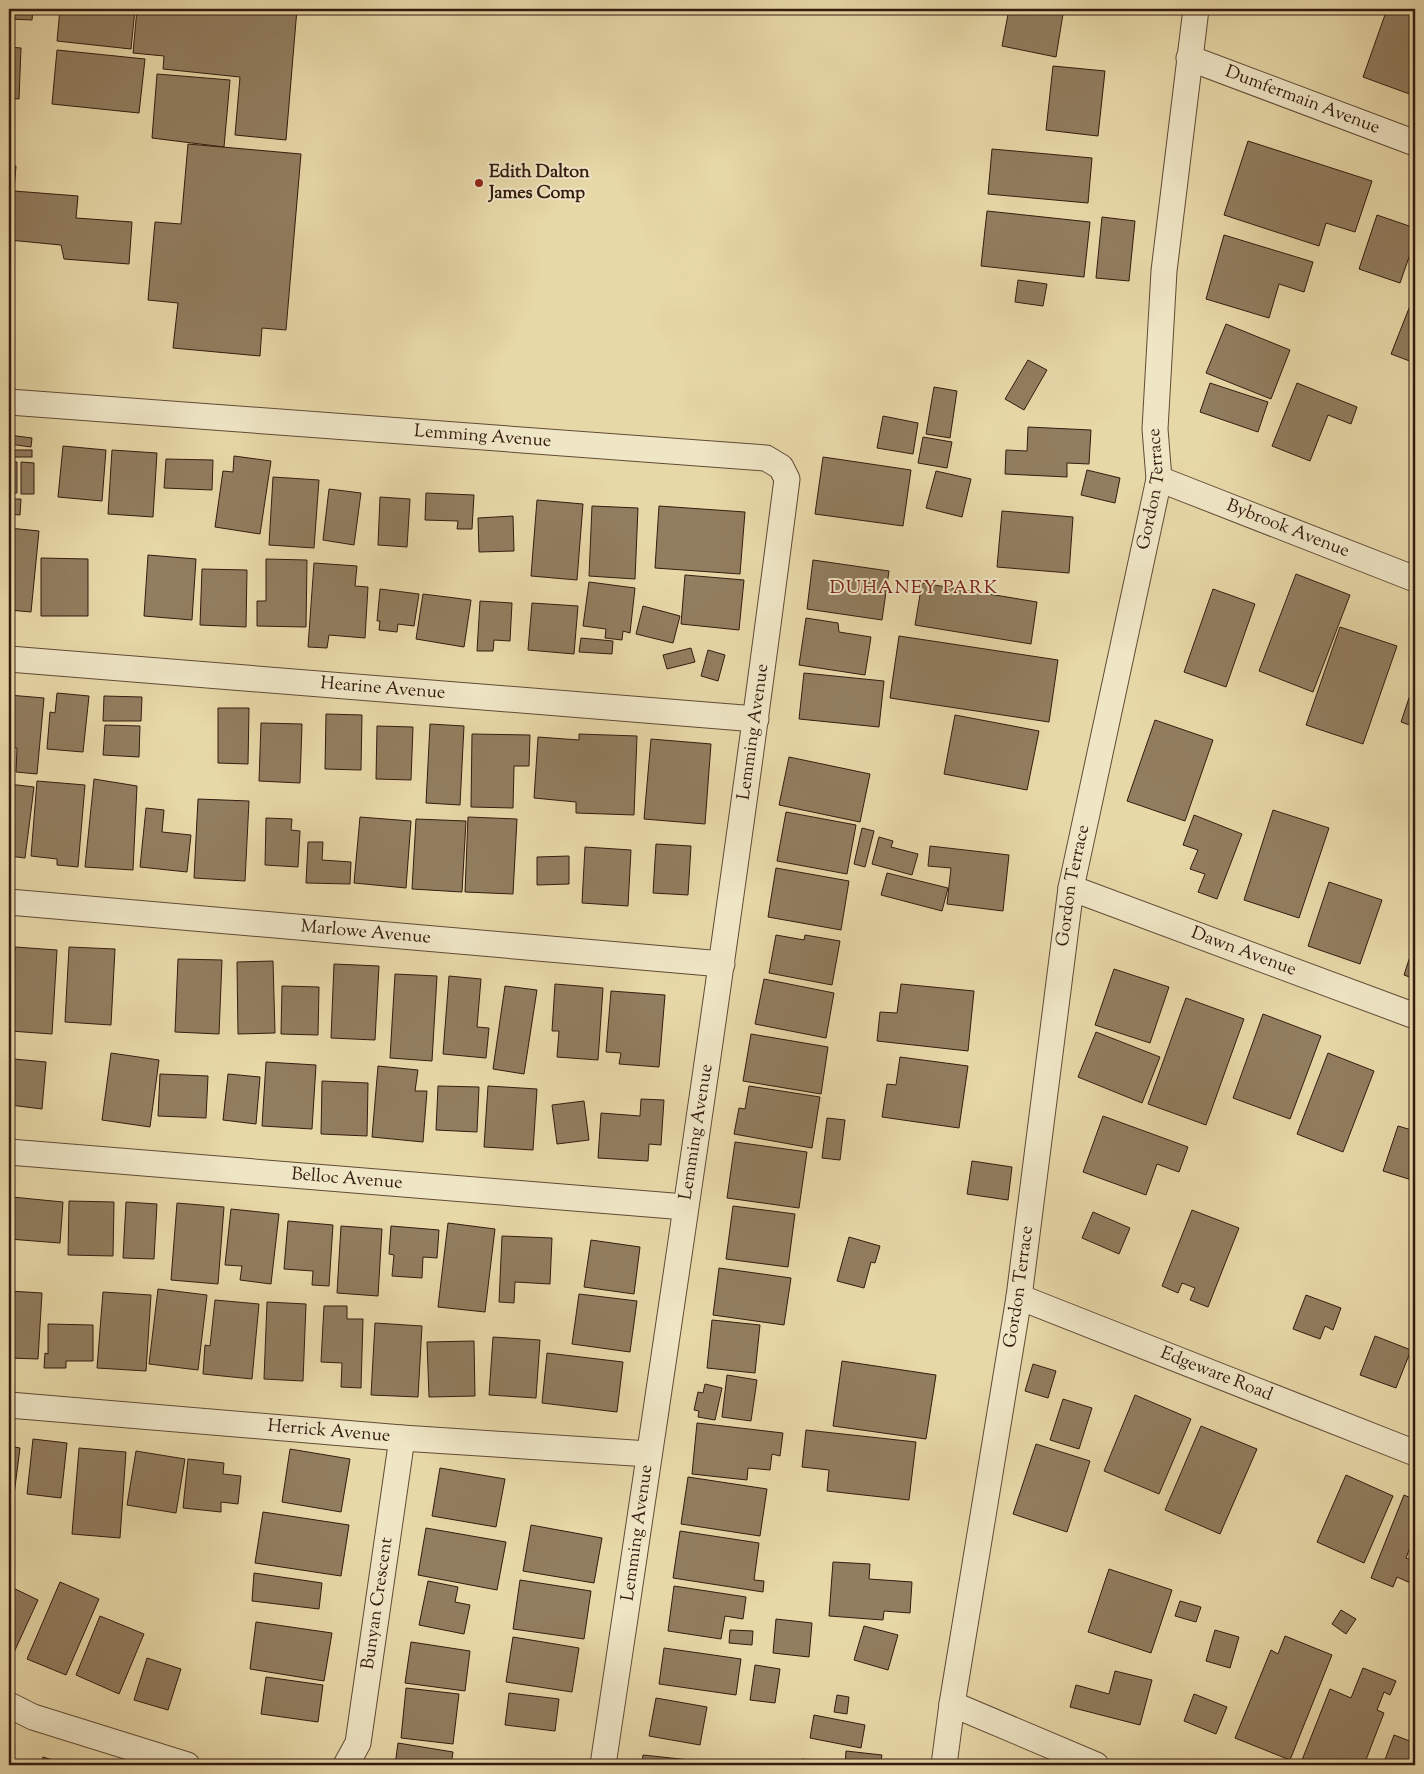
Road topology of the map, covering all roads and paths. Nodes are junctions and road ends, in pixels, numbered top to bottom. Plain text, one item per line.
1 (1196, 9) edge
2 (1189, 58) junction
3 (1415, 143) edge
4 (9, 402) edge
5 (1159, 478) junction
6 (1415, 579) edge
7 (9, 659) edge
8 (756, 719) junction
9 (1072, 888) junction
10 (9, 902) edge
11 (722, 964) junction
12 (1415, 1016) edge
13 (9, 1152) edge
14 (685, 1207) junction
15 (1019, 1297) junction
16 (9, 1405) edge
17 (402, 1438) junction
18 (1415, 1453) edge
19 (649, 1454) junction
20 (952, 1704) junction
21 (9, 1705) edge
22 (187, 1765) edge
23 (346, 1765) edge
24 (603, 1765) edge
25 (944, 1765) edge
26 (1096, 1765) edge

1 - 2 street, Gordon Terrace
2 - 3 street, Dumfermain Avenue
2 - 5 street, Gordon Terrace
4 - 8 street, Lemming Avenue
5 - 6 street, Bybrook Avenue
5 - 9 street, Gordon Terrace
7 - 8 street, Hearine Avenue
8 - 11 street, Lemming Avenue
9 - 12 street, Dawn Avenue
9 - 15 street, Gordon Terrace
10 - 11 street, Marlowe Avenue
11 - 14 street, Lemming Avenue
13 - 14 street, Belloc Avenue
14 - 19 street, Lemming Avenue
15 - 18 street, Edgeware Road
15 - 20 street, Gordon Terrace
16 - 17 street, Herrick Avenue
17 - 19 street, Herrick Avenue
17 - 23 street, Bunyan Crescent
19 - 24 street, Lemming Avenue
20 - 25 street, Gordon Terrace
20 - 26 street
21 - 22 street

